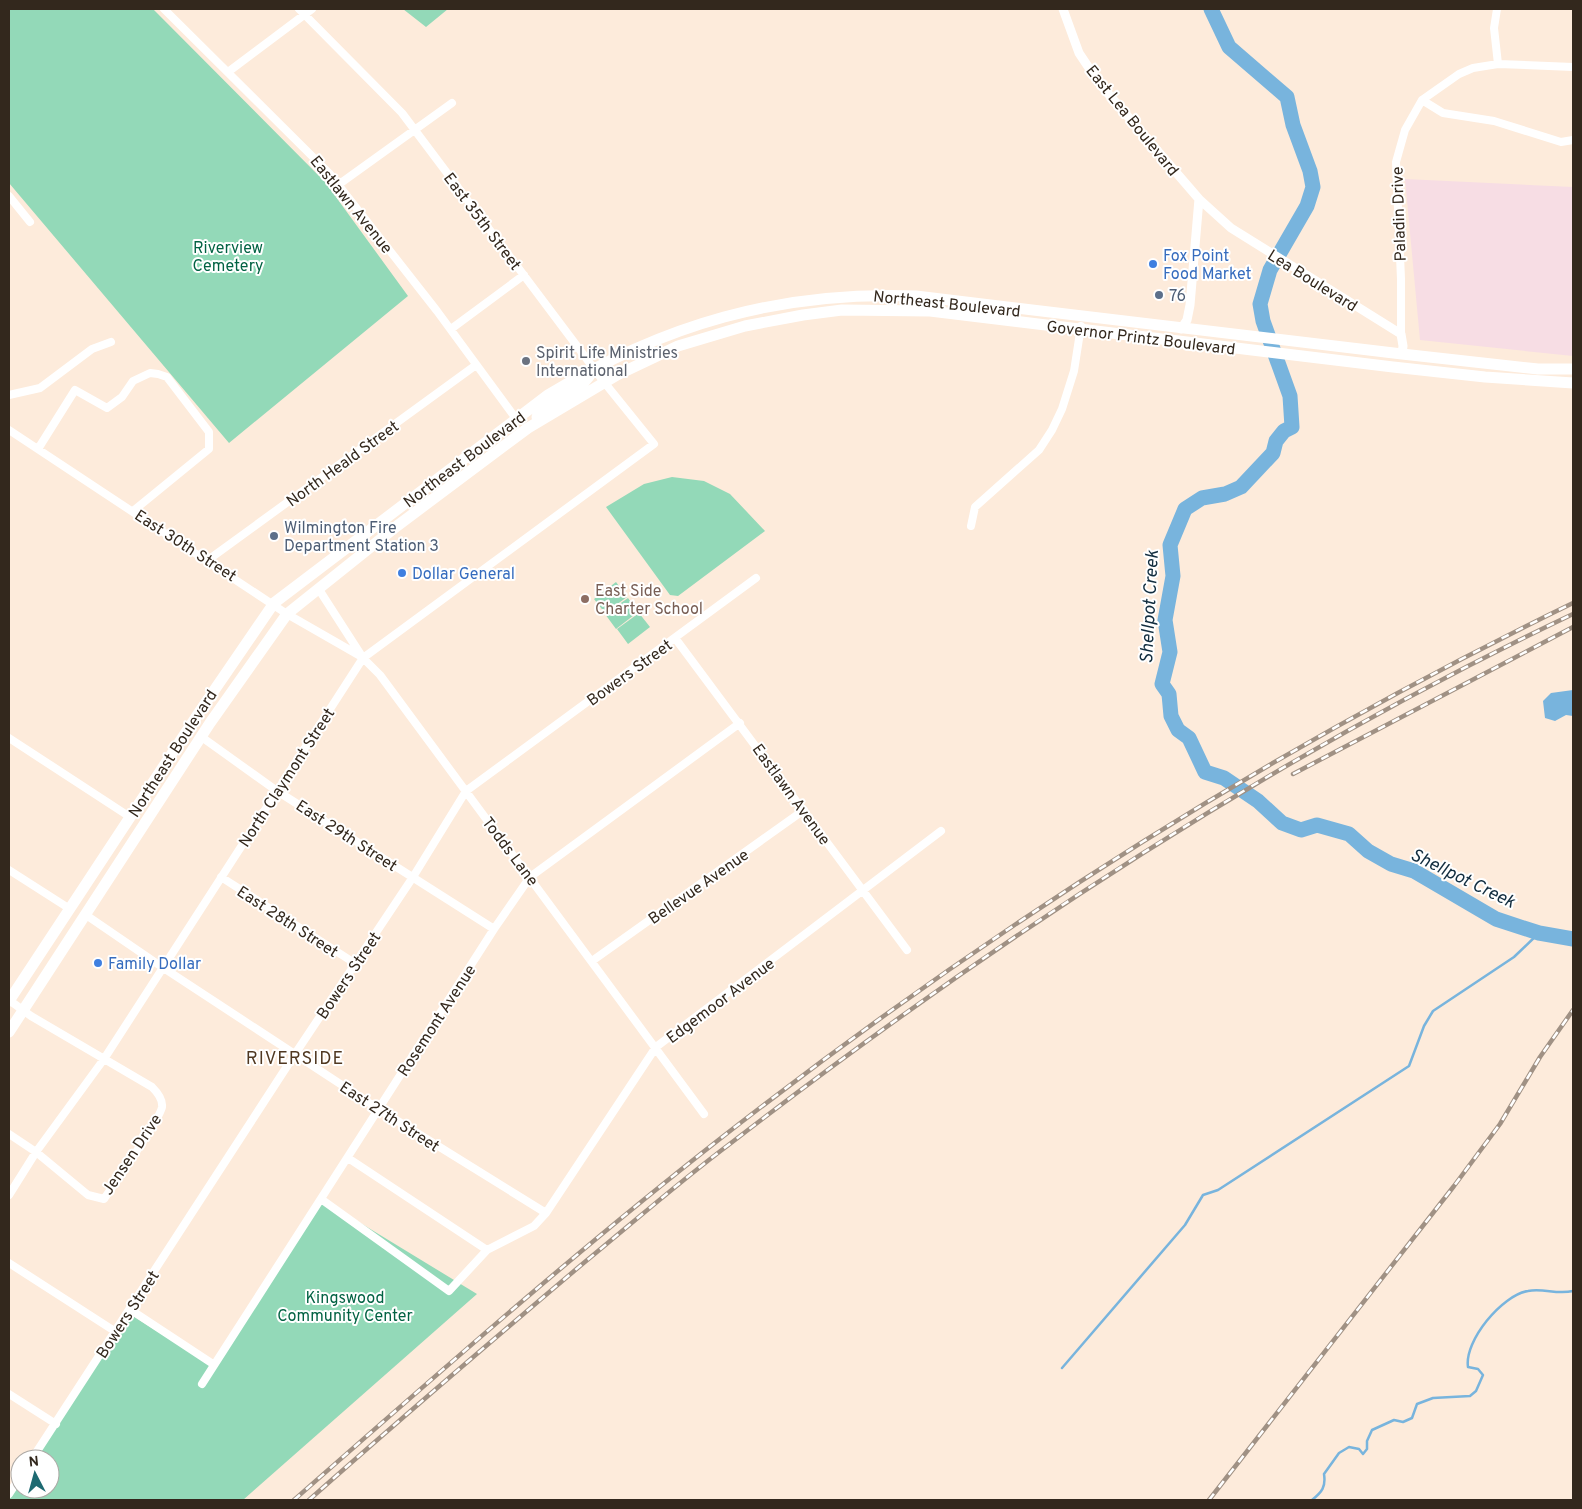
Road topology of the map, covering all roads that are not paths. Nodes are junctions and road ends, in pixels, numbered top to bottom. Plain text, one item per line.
1 (164, 9) edge
2 (312, 9) edge
3 (1063, 9) edge
4 (1497, 9) edge
5 (301, 12) edge
6 (1498, 64) junction
7 (1573, 67) edge
8 (228, 72) junction
9 (1422, 100) junction
10 (452, 102) dead end
11 (415, 130) junction
12 (1573, 140) edge
13 (338, 185) junction
14 (9, 196) edge
15 (1199, 200) junction
16 (30, 222) dead end
17 (524, 276) junction
18 (1108, 321) joint
19 (1082, 323) junction
20 (1181, 329) junction
21 (451, 330) junction
22 (1401, 334) junction
23 (1152, 338) junction
24 (111, 342) dead end
25 (1402, 354) junction
26 (476, 365) junction
27 (594, 368) junction
28 (1573, 369) edge
29 (1573, 376) edge
30 (1516, 379) junction
31 (604, 382) junction
32 (1573, 384) edge
33 (9, 395) edge
34 (517, 420) junction
35 (528, 428) junction
36 (9, 430) edge
37 (654, 444) joint
38 (38, 449) junction
39 (133, 511) junction
40 (971, 526) dead end
41 (208, 560) junction
42 (756, 578) dead end
43 (318, 588) junction
44 (274, 603) junction
45 (288, 614) junction
46 (675, 638) junction
47 (363, 658) junction
48 (740, 722) junction
49 (9, 738) edge
50 (202, 738) junction
51 (277, 791) junction
52 (466, 791) junction
53 (804, 810) junction
54 (130, 817) junction
55 (941, 831) dead end
56 (9, 870) edge
57 (221, 877) junction
58 (413, 877) junction
59 (530, 877) junction
60 (864, 891) junction
61 (95, 900) junction
62 (70, 909) junction
63 (86, 915) junction
64 (494, 929) junction
65 (907, 950) dead end
66 (592, 961) junction
67 (356, 964) junction
68 (162, 968) junction
69 (9, 1000) edge
70 (23, 1010) junction
71 (9, 1032) edge
72 (656, 1047) junction
73 (295, 1054) junction
74 (104, 1059) junction
75 (380, 1110) junction
76 (704, 1114) dead end
77 (9, 1134) edge
78 (36, 1152) junction
79 (348, 1158) junction
80 (9, 1195) edge
81 (321, 1200) junction
82 (546, 1213) junction
83 (487, 1250) junction
84 (9, 1263) edge
85 (131, 1310) junction
86 (116, 1332) junction
87 (213, 1364) junction
88 (202, 1384) dead end
89 (9, 1394) edge
90 (56, 1424) junction
91 (39, 1449) edge

1 - 8 street, Eastlawn Avenue
2 - 5 street
3 - 15 street, East Lea Boulevard
4 - 6 street
5 - 8 street
5 - 11 street, East 35th Street
6 - 7 street, Paladin Drive
6 - 9 street, Paladin Drive
8 - 13 street, Eastlawn Avenue
9 - 12 street
9 - 22 street, Paladin Drive
10 - 11 street
11 - 13 street
11 - 17 street, East 35th Street
13 - 21 street, Eastlawn Avenue
14 - 16 street
15 - 20 street
15 - 22 street, Lea Boulevard
17 - 21 street
17 - 27 street, East 35th Street
18 - 19 main road, Northeast Boulevard
18 - 20 main road, Governor Printz Boulevard
19 - 23 main road, Governor Printz Boulevard
19 - 27 main road, Northeast Boulevard
19 - 31 main road, Governor Printz Boulevard
19 - 40 street
20 - 23 main road
20 - 25 main road, Governor Printz Boulevard
21 - 26 street, Eastlawn Avenue
22 - 25 street
23 - 30 main road, Governor Printz Boulevard
24 - 33 street
25 - 28 main road, Governor Printz Boulevard
26 - 34 street, Eastlawn Avenue
26 - 41 street, North Heald Street
27 - 31 street, East 35th Street
27 - 34 main road, Northeast Boulevard
27 - 35 main road
29 - 30 main road
30 - 32 main road, Governor Printz Boulevard
31 - 35 main road, Governor Printz Boulevard
31 - 37 street, East 35th Street
34 - 44 main road, Northeast Boulevard
35 - 43 main road, Governor Printz Boulevard
36 - 38 street, East 30th Street
37 - 47 street, North Claymont Street
38 - 39 street, East 30th Street
38 - 39 street
39 - 41 street, East 30th Street
41 - 44 street, East 30th Street
42 - 46 street, Bowers Street
43 - 45 main road, Governor Printz Boulevard
43 - 47 street, Todds Lane
44 - 45 street, East 30th Street
44 - 54 main road, Northeast Boulevard
45 - 47 street, East 30th Street
45 - 50 main road, Northeast Boulevard
46 - 48 street, Eastlawn Avenue
46 - 52 street, Bowers Street
47 - 51 street, North Claymont Street
47 - 52 street, Todds Lane
48 - 53 street, Eastlawn Avenue
48 - 59 street, Rosemont Avenue
49 - 54 street
50 - 51 street, East 29th Street
50 - 61 main road, Northeast Boulevard
51 - 57 street, North Claymont Street
51 - 58 street, East 29th Street
52 - 58 street, Bowers Street
52 - 59 street, Todds Lane
53 - 60 street, Eastlawn Avenue
53 - 66 street, Bellevue Avenue
54 - 61 main road
54 - 62 main road, Northeast Boulevard
55 - 60 street, Edgemoor Avenue
56 - 62 street
57 - 67 street, East 28th Street
57 - 68 street, North Claymont Street
58 - 64 street, East 29th Street
58 - 67 street, Bowers Street
59 - 64 street, Rosemont Avenue
59 - 66 street, Todds Lane
60 - 65 street, Eastlawn Avenue
60 - 72 street, Edgemoor Avenue
61 - 63 main road, Northeast Boulevard
62 - 69 main road, Northeast Boulevard
63 - 68 street, East 27th Street
63 - 70 main road, Northeast Boulevard
64 - 75 street, Rosemont Avenue
66 - 72 street, Todds Lane
67 - 73 street, Bowers Street
68 - 73 street, East 27th Street
68 - 74 street, North Claymont Street
69 - 70 street
70 - 71 main road, Northeast Boulevard
70 - 74 street
72 - 76 street, Todds Lane
72 - 82 street, Edgemoor Avenue
73 - 75 street, East 27th Street
73 - 85 street, Bowers Street
74 - 78 street, North Claymont Street
74 - 78 street, Jensen Drive
75 - 79 street, Rosemont Avenue
75 - 82 street, East 27th Street
77 - 78 street
78 - 80 street, North Claymont Street
79 - 81 street, Rosemont Avenue
79 - 83 street
81 - 83 street
81 - 87 street, Rosemont Avenue
82 - 83 street, Edgemoor Avenue
84 - 86 street
85 - 86 street, Bowers Street
85 - 87 street
86 - 90 street, Bowers Street
87 - 88 street, Rosemont Avenue
89 - 90 street
90 - 91 street, Bowers Street

